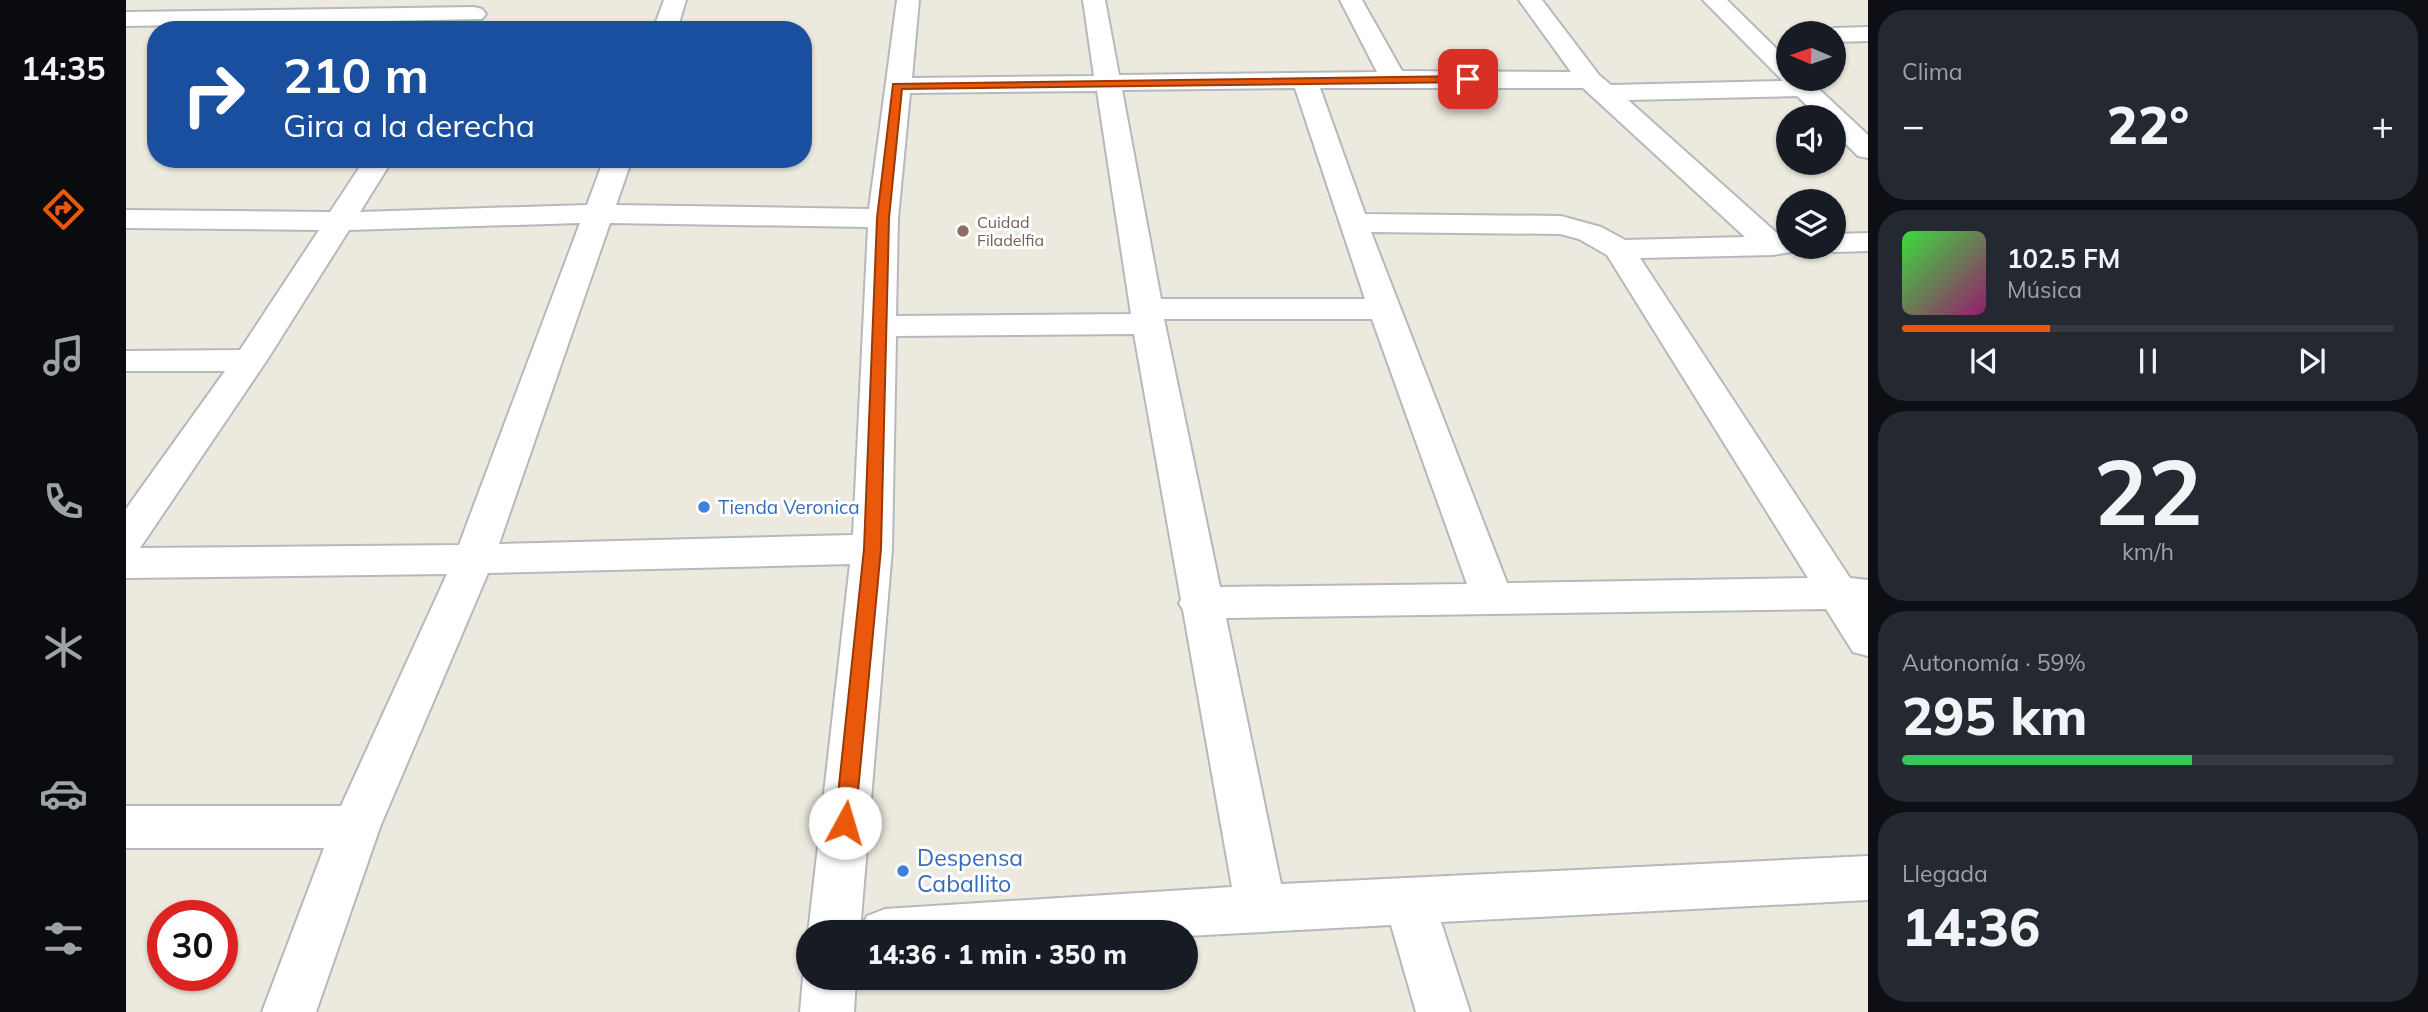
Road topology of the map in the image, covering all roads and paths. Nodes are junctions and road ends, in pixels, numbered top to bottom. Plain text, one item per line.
1 (675, 0) edge
2 (908, 0) edge
3 (1094, 0) edge
4 (1351, 0) edge
5 (1530, 0) edge
6 (1714, 0) edge
7 (474, 15) edge
8 (126, 19) edge
9 (667, 21) edge
10 (1868, 34) edge
11 (1846, 35) edge
12 (1751, 36) junction
13 (1776, 36) dead end
14 (1776, 61) edge
15 (1394, 79) junction
16 (1305, 81) junction
17 (1776, 81) edge
18 (1109, 82) junction
19 (897, 86) junction
20 (1597, 86) junction
21 (1807, 91) edge
22 (1821, 105) edge
23 (1846, 127) edge
24 (1864, 143) edge
25 (373, 168) edge
26 (615, 168) edge
27 (599, 214) junction
28 (883, 218) junction
29 (126, 219) edge
30 (342, 221) junction
31 (1353, 223) junction
32 (1776, 241) edge
33 (1776, 245) edge
34 (1619, 249) junction
35 (1385, 309) junction
36 (1147, 316) junction
37 (878, 326) junction
38 (250, 360) junction
39 (126, 361) edge
40 (126, 538) edge
41 (872, 549) junction
42 (474, 559) junction
43 (126, 563) edge
44 (1854, 593) edge
45 (1493, 599) junction
46 (1200, 603) junction
47 (1868, 640) edge
48 (126, 827) edge
49 (356, 827) junction
50 (1868, 878) edge
51 (1409, 901) junction
52 (1261, 908) junction
53 (835, 920) edge
54 (1081, 920) edge
55 (829, 990) edge
56 (289, 1012) edge
57 (827, 1012) edge
58 (1443, 1012) edge

1 - 9 street
2 - 19 street
3 - 18 street
4 - 15 street
5 - 20 street
6 - 12 street
7 - 8 street
10 - 11 street
12 - 13 street
12 - 14 street
15 - 16 street
15 - 20 street
16 - 18 street
16 - 31 street
17 - 20 street
18 - 19 street
18 - 36 street
19 - 28 street
20 - 32 street
21 - 22 street
23 - 24 street
25 - 30 street
26 - 27 street
27 - 28 street
27 - 30 street
27 - 42 street
28 - 37 street
29 - 30 street
30 - 38 street
31 - 34 street
31 - 35 street
33 - 34 street
34 - 44 street
35 - 36 street
35 - 45 street
36 - 37 street
36 - 46 street
37 - 41 street
38 - 39 street
38 - 40 street
41 - 42 street
41 - 53 street
42 - 43 street
42 - 49 street
44 - 45 street
44 - 47 street
45 - 46 street
46 - 52 street
48 - 49 street
49 - 56 street
50 - 51 street
51 - 52 street
51 - 58 street
52 - 54 street
55 - 57 street

